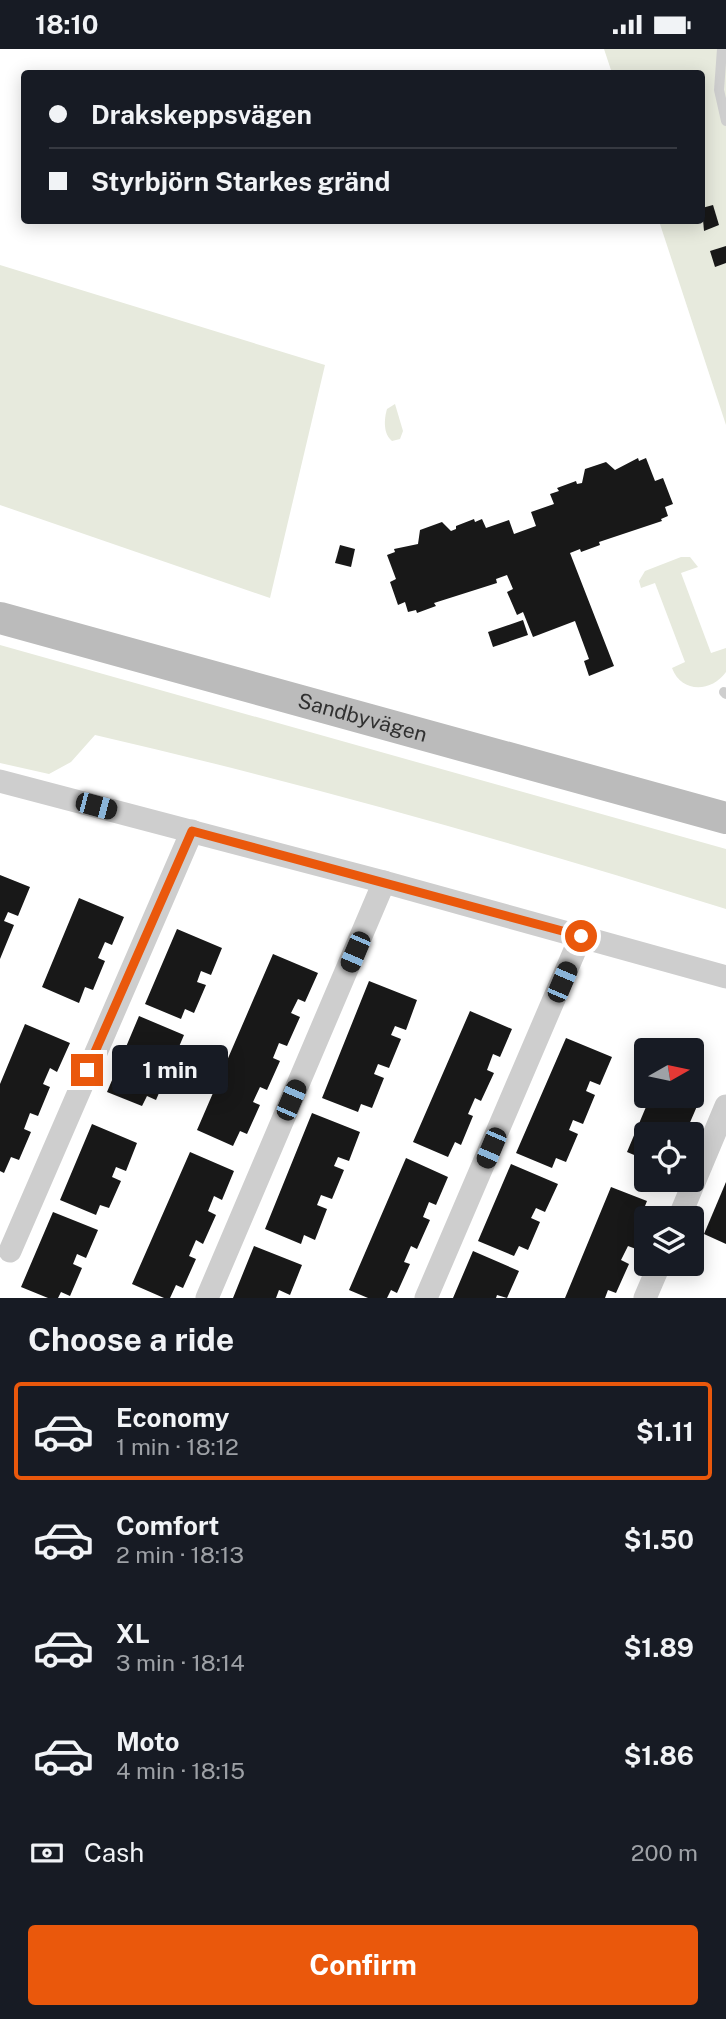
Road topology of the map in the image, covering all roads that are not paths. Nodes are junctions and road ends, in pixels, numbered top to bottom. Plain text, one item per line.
1 (722, 49) edge
2 (726, 121) edge
3 (0, 618) edge
4 (0, 781) edge
5 (726, 818) edge
6 (192, 831) junction
7 (384, 882) junction
8 (581, 936) junction
9 (726, 977) edge
10 (726, 1106) edge
11 (684, 1206) edge
12 (10, 1251) dead end
13 (654, 1276) edge
14 (207, 1298) edge
15 (426, 1298) edge
16 (645, 1298) edge

1 - 2 lane
3 - 5 main road, Sandbyvägen
4 - 6 street
6 - 7 street
6 - 12 street
7 - 8 street
7 - 14 street
8 - 9 street
8 - 15 street
10 - 11 street
13 - 16 street

